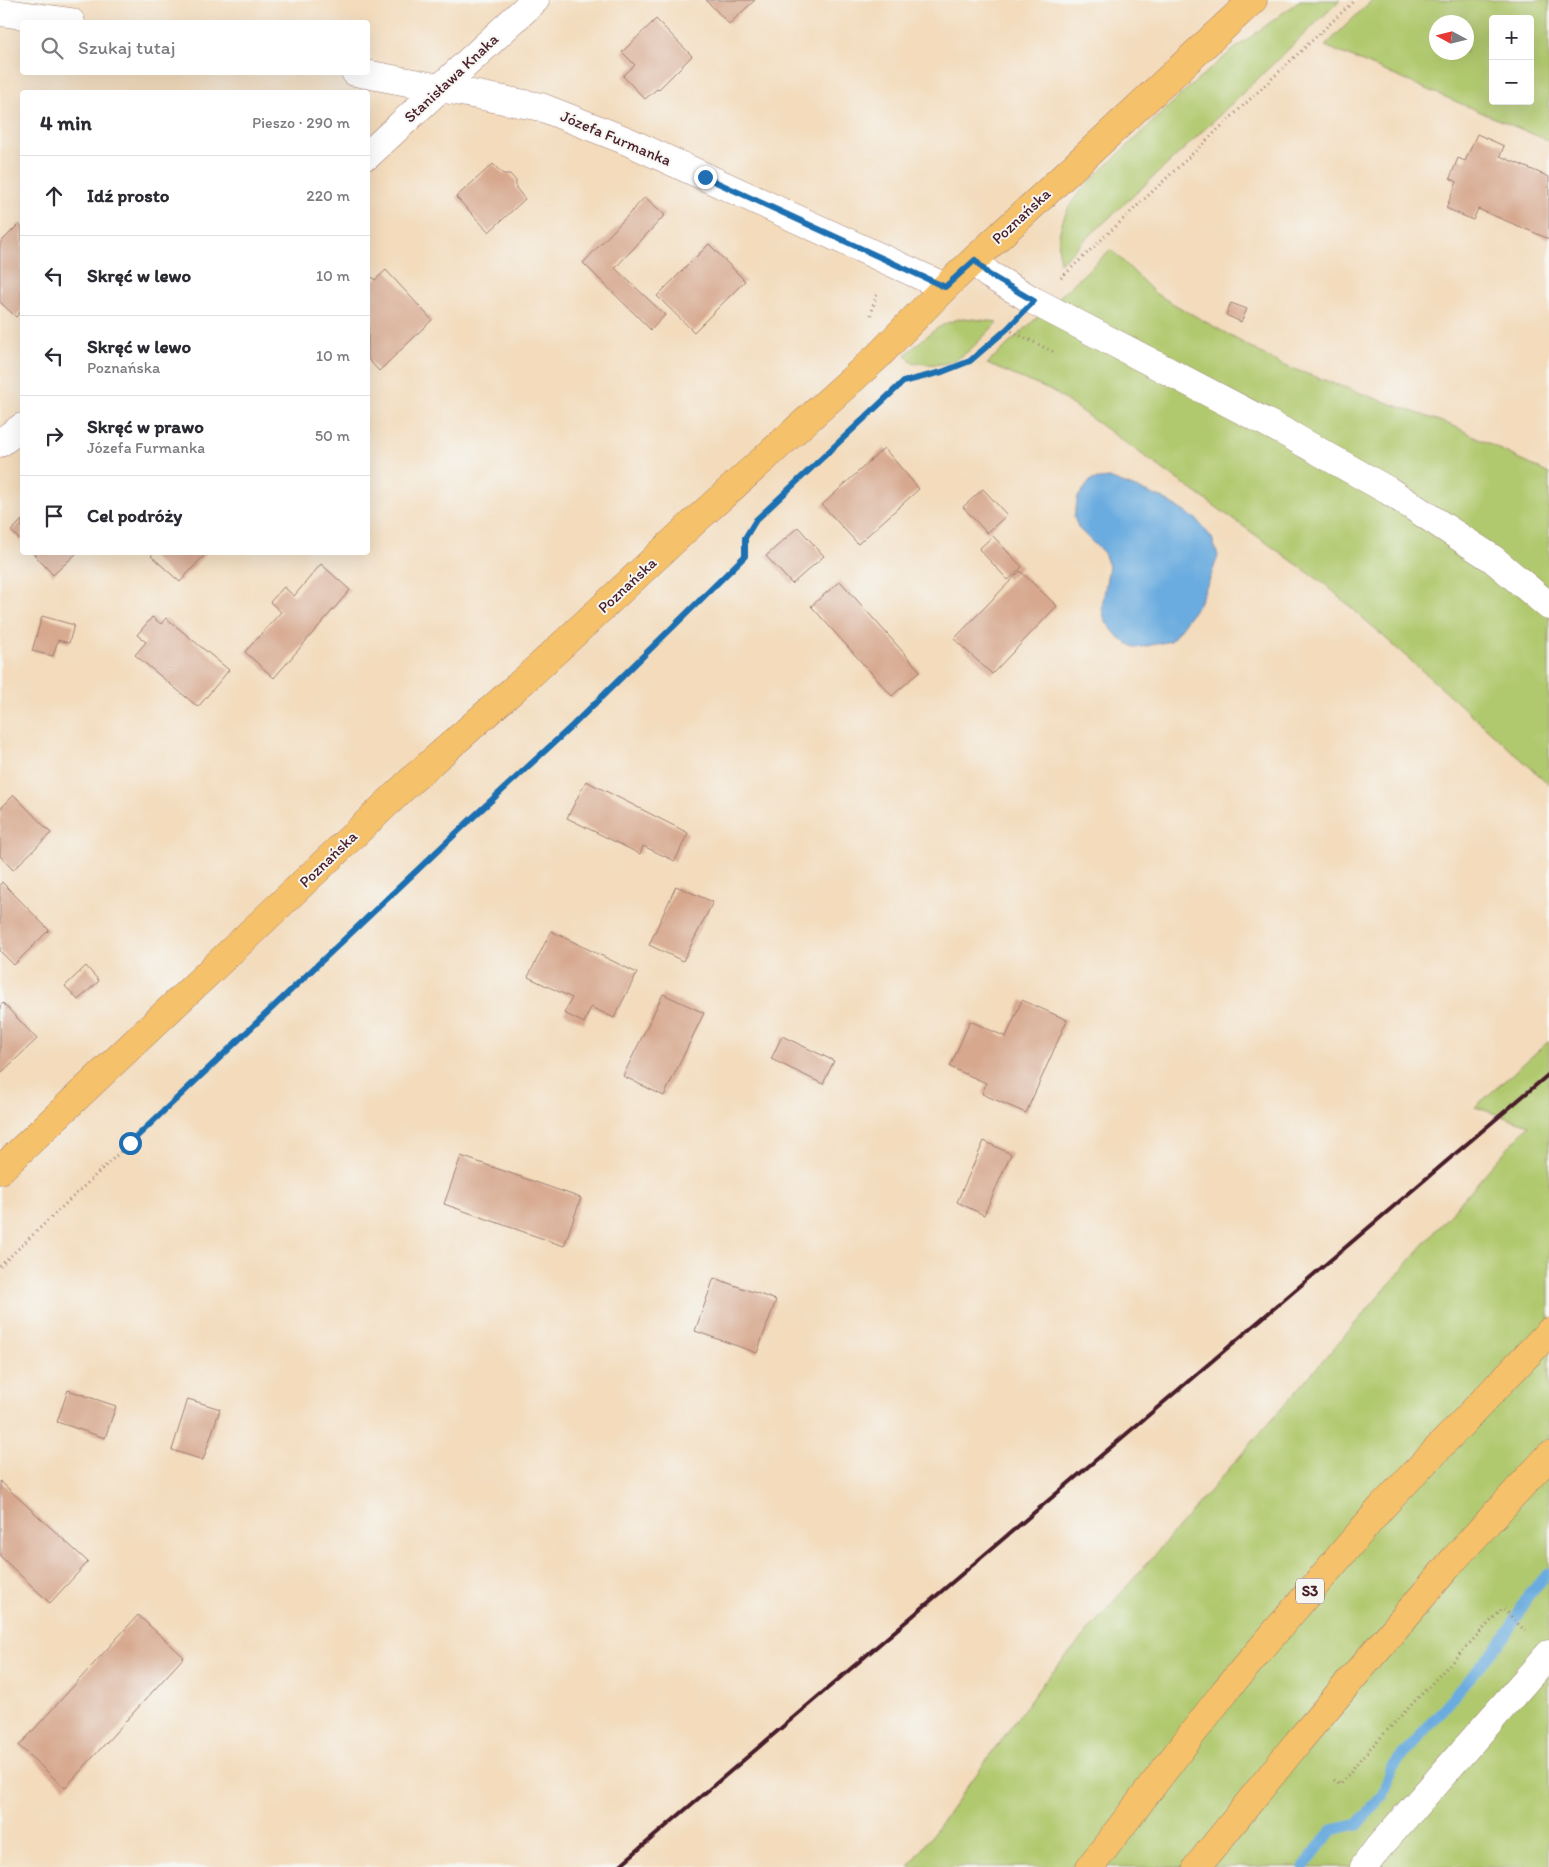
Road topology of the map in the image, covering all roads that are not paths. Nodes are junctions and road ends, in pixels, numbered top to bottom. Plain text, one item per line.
1 (535, 0) edge
2 (1253, 0) edge
3 (46, 9) edge
4 (0, 12) edge
5 (67, 20) edge
6 (370, 75) edge
7 (441, 88) junction
8 (370, 153) edge
9 (975, 260) junction
10 (945, 287) junction
11 (20, 429) edge
12 (0, 444) edge
13 (1549, 606) edge
14 (0, 1170) edge
15 (1549, 1332) edge
16 (1549, 1456) edge
17 (1549, 1654) edge
18 (1090, 1867) edge
19 (1197, 1867) edge
20 (1364, 1867) edge

1 - 7 street, Stanisława Knaka
2 - 9 main road, Poznańska
3 - 4 street
3 - 5 street
6 - 7 street, Józefa Furmanka
7 - 8 street, Stanisława Knaka
7 - 10 street, Józefa Furmanka
9 - 10 main road, Poznańska
9 - 13 street
10 - 14 main road, Poznańska
11 - 12 street
15 - 18 main road, S3
16 - 19 main road
17 - 20 street

